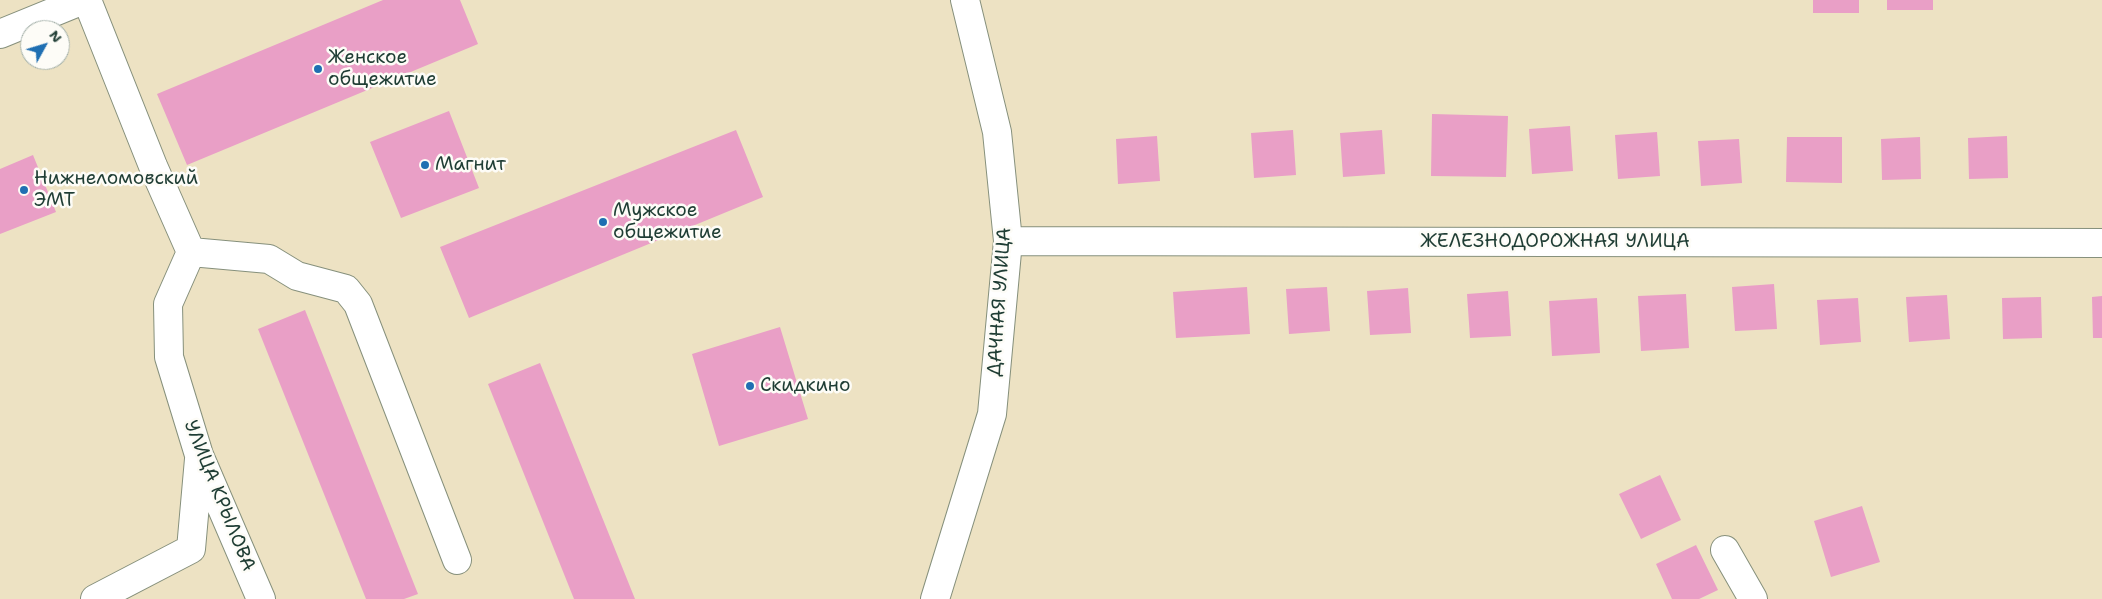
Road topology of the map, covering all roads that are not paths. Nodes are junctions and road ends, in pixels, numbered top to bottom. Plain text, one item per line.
1 (83, 0) edge
2 (87, 0) edge
3 (965, 0) edge
4 (0, 34) edge
5 (1008, 241) junction
6 (2102, 243) edge
7 (191, 252) junction
8 (199, 456) junction
9 (1725, 550) dead end
10 (457, 560) dead end
11 (95, 599) edge
12 (261, 599) edge
13 (935, 599) edge
14 (1752, 599) edge

1 - 4 street
2 - 7 street
3 - 5 street, ДАЧНАЯ УЛИЦА
5 - 6 street, ЖЕЛЕЗНОДОРОЖНАЯ УЛИЦА
5 - 13 street, ДАЧНАЯ УЛИЦА
7 - 8 street, УЛИЦА КРЫЛОВА
7 - 10 street
8 - 11 street
8 - 12 street, УЛИЦА КРЫЛОВА
9 - 14 street

